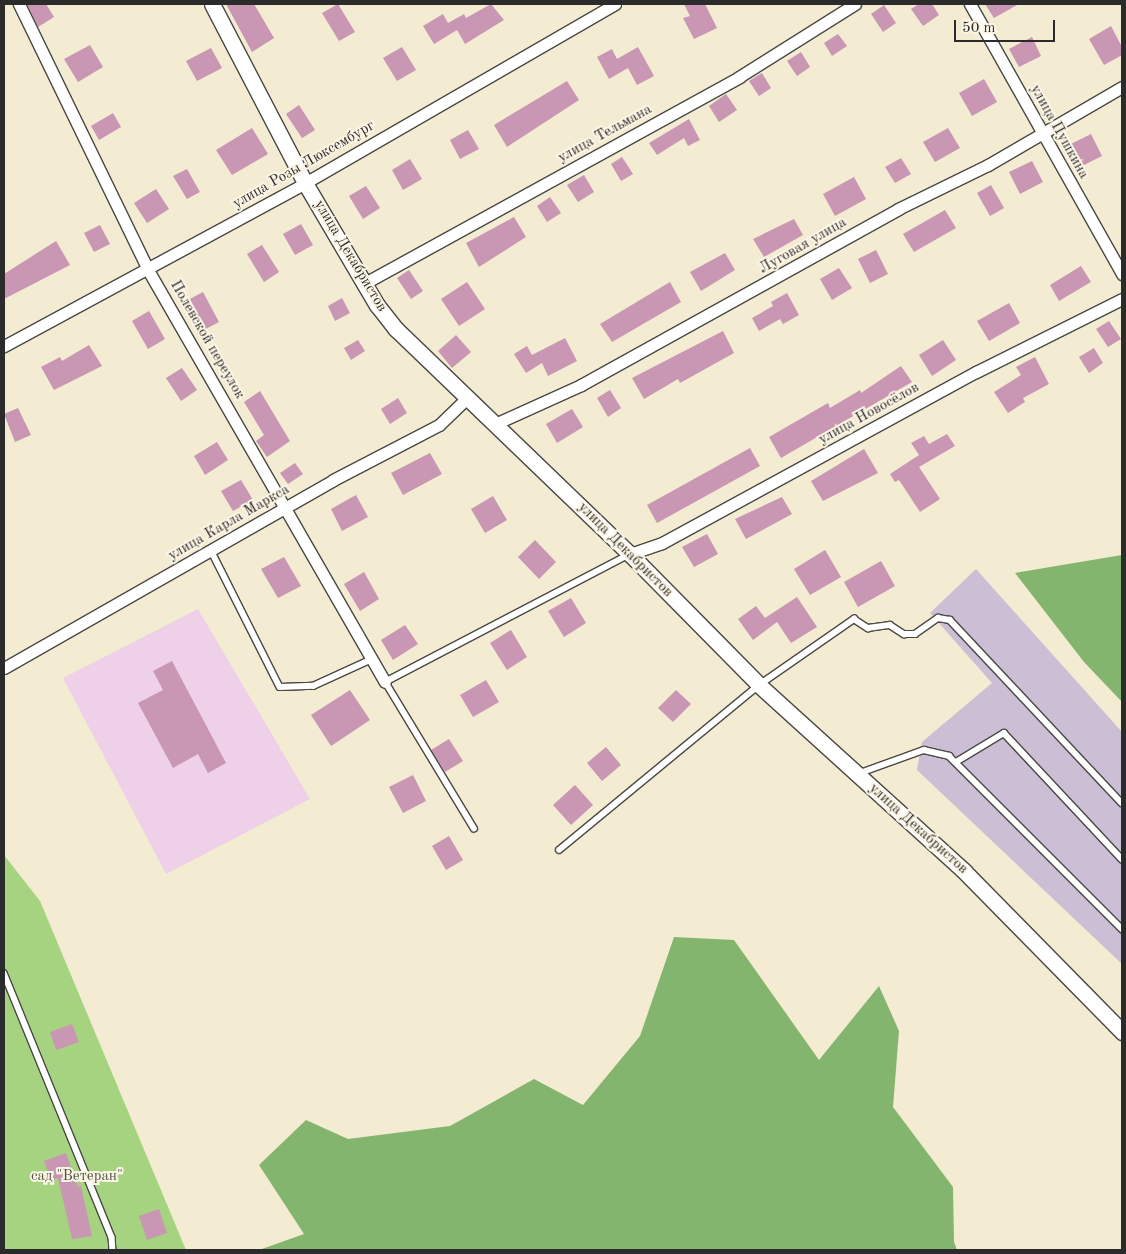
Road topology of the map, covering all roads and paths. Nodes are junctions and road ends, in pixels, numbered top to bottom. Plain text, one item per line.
1 (19, 4) edge
2 (212, 4) edge
3 (615, 4) edge
4 (855, 4) edge
5 (970, 4) edge
6 (1122, 87) edge
7 (1042, 133) junction
8 (305, 183) junction
9 (148, 270) junction
10 (1122, 274) edge
11 (365, 284) junction
12 (1122, 299) edge
13 (4, 346) edge
14 (466, 399) junction
15 (495, 424) junction
16 (287, 507) junction
17 (211, 550) junction
18 (630, 554) junction
19 (372, 659) junction
20 (4, 668) edge
21 (385, 682) junction
22 (759, 685) junction
23 (956, 762) junction
24 (858, 774) junction
25 (1122, 803) edge
26 (474, 829) dead end
27 (560, 850) dead end
28 (1122, 859) edge
29 (1122, 929) edge
30 (4, 972) edge
31 (1122, 1032) edge
32 (113, 1250) edge

1 - 9 street, Полевской переулок
2 - 8 street, улица Декабристов
3 - 8 street, улица Розы Люксембург
4 - 11 street, улица Тельмана
5 - 7 street, улица Пушкина
6 - 7 street, Луговая улица
7 - 10 street, улица Пушкина
7 - 15 street, Луговая улица
8 - 9 street, улица Розы Люксембург
8 - 11 street, улица Декабристов
9 - 13 street, улица Розы Люксембург
9 - 16 street, Полевской переулок
11 - 14 street, улица Декабристов
12 - 18 street, улица Новосёлов
14 - 15 street, улица Декабристов
14 - 16 street, улица Карла Маркса
15 - 18 street, улица Декабристов
16 - 17 street, улица Карла Маркса
16 - 19 street, Полевской переулок
17 - 19 lane
17 - 20 street, улица Карла Маркса
18 - 21 lane
18 - 22 street, улица Декабристов
19 - 21 street, Полевской переулок
21 - 26 lane
22 - 24 street, улица Декабристов
22 - 25 lane
22 - 27 lane
23 - 24 lane
23 - 28 lane
23 - 29 lane
24 - 31 street, улица Декабристов
30 - 32 lane

